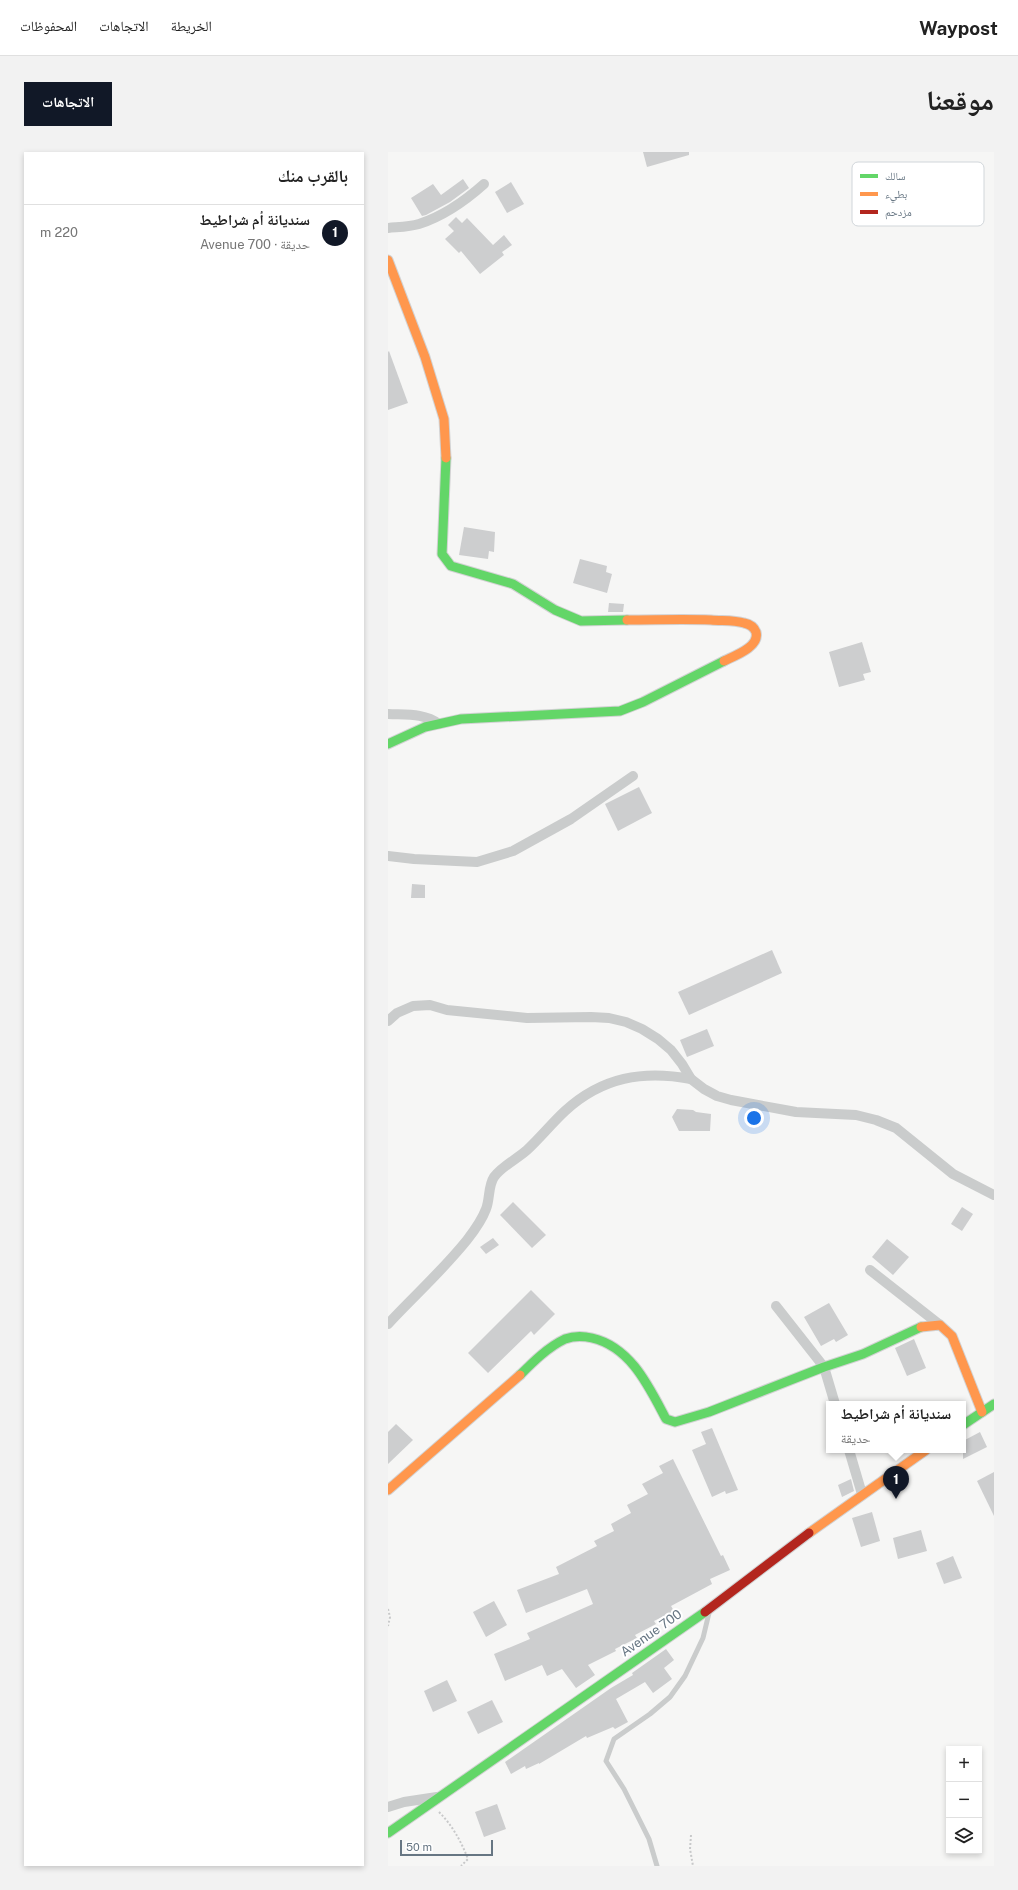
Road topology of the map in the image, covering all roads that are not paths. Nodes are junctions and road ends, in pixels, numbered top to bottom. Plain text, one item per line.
1 (484, 184) dead end
2 (388, 228) edge
3 (388, 260) edge
4 (388, 714) edge
5 (439, 724) junction
6 (388, 744) edge
7 (633, 776) dead end
8 (388, 856) edge
9 (388, 1021) edge
10 (691, 1079) junction
11 (994, 1195) edge
12 (870, 1270) dead end
13 (776, 1306) dead end
14 (388, 1324) edge
15 (940, 1326) junction
16 (824, 1367) junction
17 (834, 1401) edge
18 (994, 1404) edge
19 (982, 1412) junction
20 (966, 1422) edge
21 (850, 1453) edge
22 (922, 1453) edge
23 (388, 1490) edge
24 (862, 1494) junction
25 (711, 1608) junction
26 (441, 1797) junction
27 (388, 1807) edge
28 (388, 1833) edge
29 (657, 1866) edge

1 - 2 street
3 - 5 street
4 - 5 street
5 - 6 street
7 - 8 street
9 - 10 street
10 - 11 street
10 - 14 street
12 - 15 street
13 - 16 street
15 - 16 street
15 - 19 street
16 - 17 street
16 - 23 street
18 - 19 street
19 - 20 street
21 - 24 street
22 - 24 street, Avenue 700
24 - 25 street, Avenue 700
25 - 26 street, Avenue 700
25 - 29 lane
26 - 27 street
26 - 28 street, Avenue 700

